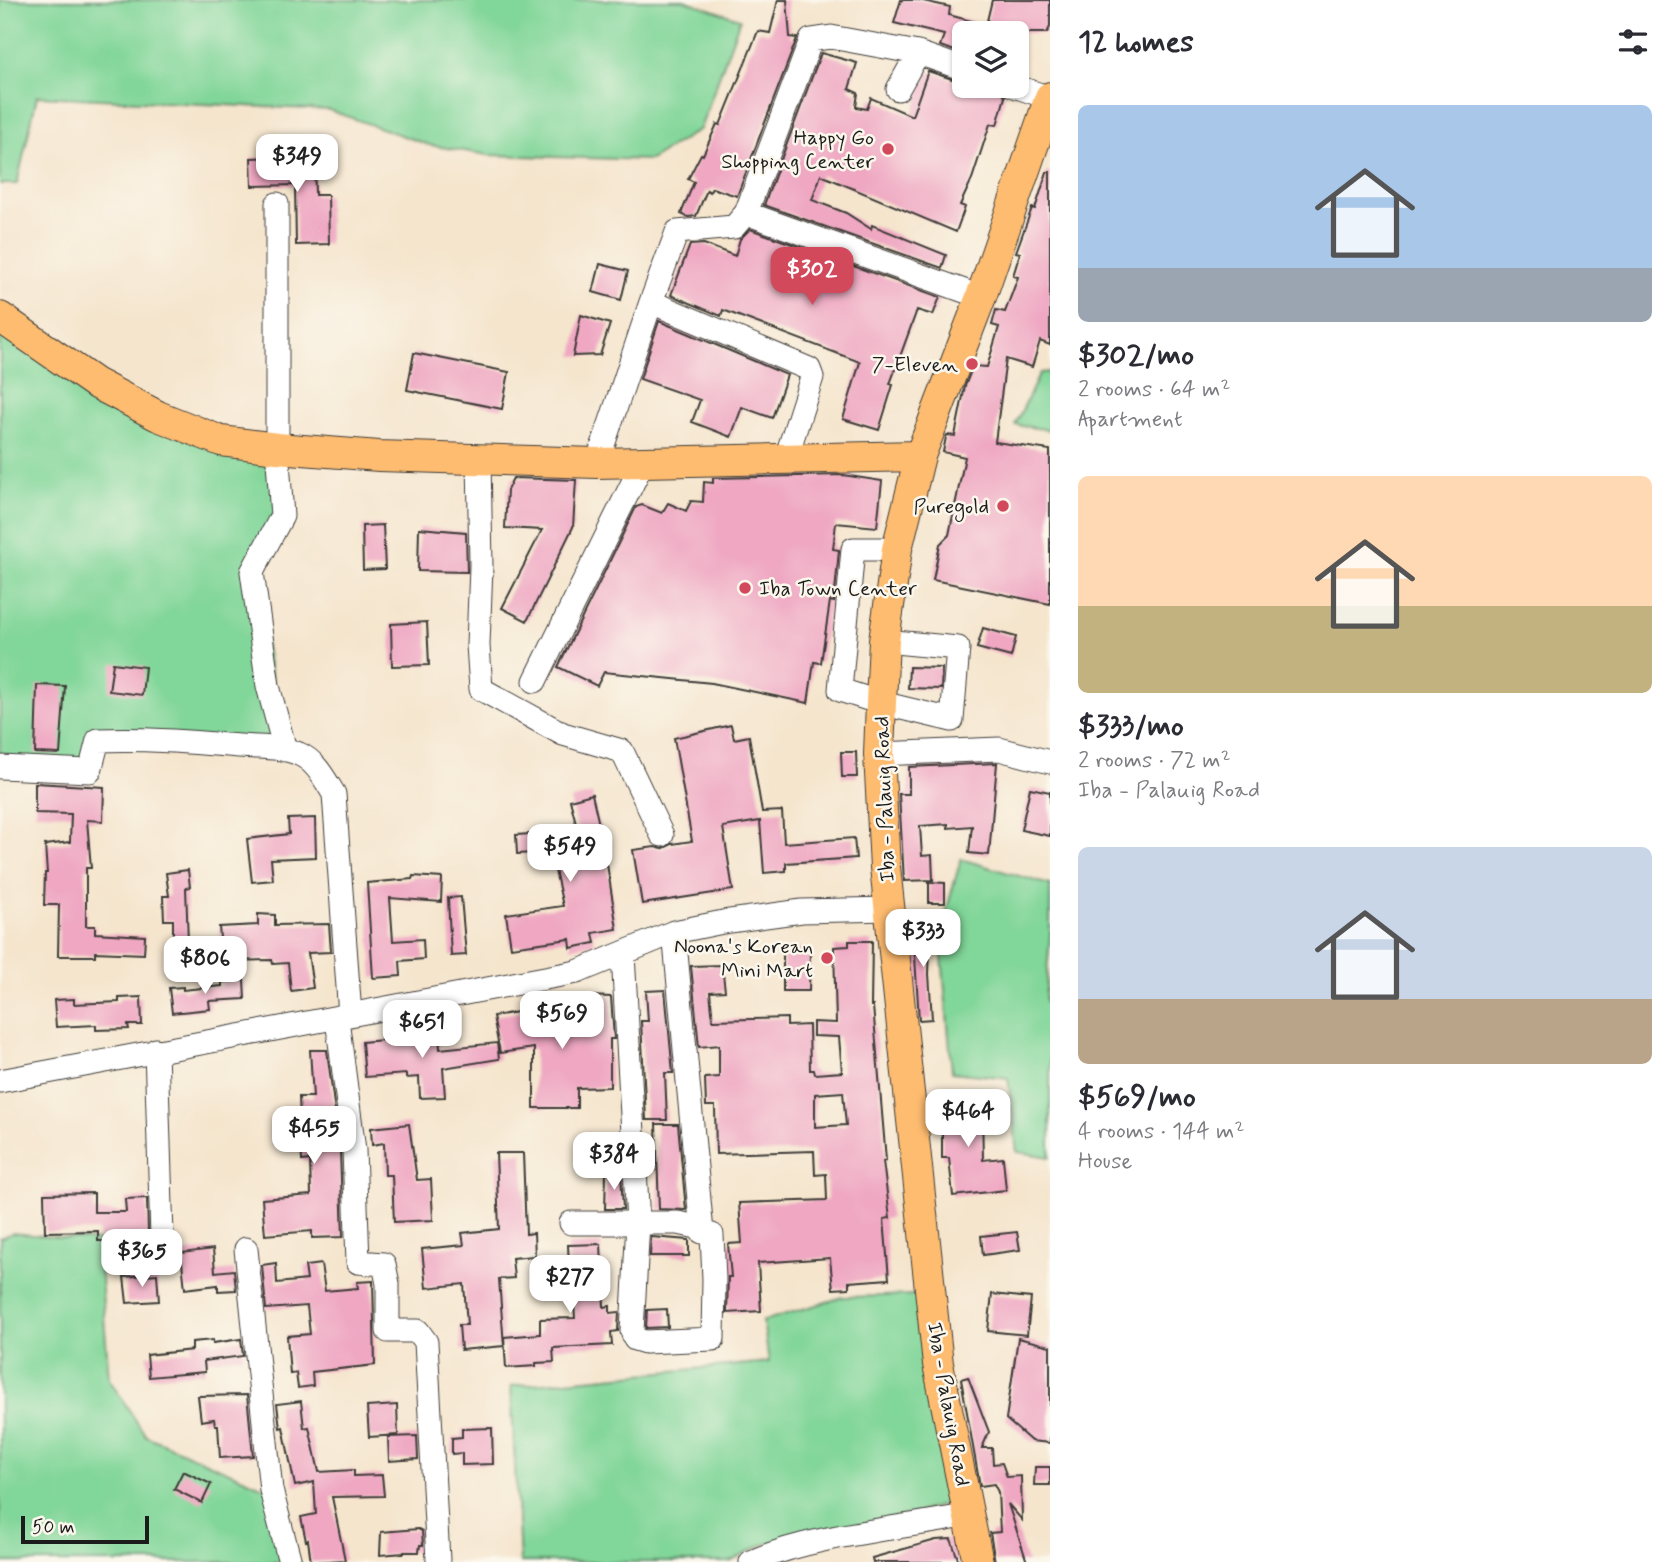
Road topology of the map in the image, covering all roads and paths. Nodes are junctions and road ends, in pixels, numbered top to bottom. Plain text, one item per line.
1 (918, 53) junction
2 (952, 65) edge
3 (898, 89) dead end
4 (1029, 91) edge
5 (1050, 98) edge
6 (277, 204) dead end
7 (746, 213) junction
8 (981, 297) junction
9 (650, 302) junction
10 (0, 317) edge
11 (277, 448) junction
12 (920, 456) junction
13 (786, 458) junction
14 (479, 459) junction
15 (643, 462) junction
16 (597, 463) junction
17 (897, 549) junction
18 (884, 642) junction
19 (535, 681) dead end
20 (881, 703) junction
21 (285, 750) junction
22 (879, 754) junction
23 (1050, 762) edge
24 (0, 767) edge
25 (662, 835) dead end
26 (889, 909) junction
27 (674, 932) junction
28 (623, 954) junction
29 (344, 1017) junction
30 (156, 1050) junction
31 (0, 1081) edge
32 (571, 1223) dead end
33 (638, 1223) junction
34 (702, 1228) junction
35 (162, 1237) dead end
36 (246, 1249) dead end
37 (969, 1515) junction
38 (438, 1560) edge
39 (290, 1562) edge
40 (751, 1562) edge
41 (978, 1562) edge

1 - 2 street
1 - 3 street
1 - 7 street
4 - 5 street
5 - 8 main road, Iba - Palauig Road
6 - 11 street
7 - 8 street
7 - 9 street
8 - 12 main road, Iba - Palauig Road
9 - 13 street
9 - 16 street
10 - 11 main road
11 - 14 main road
11 - 21 street
12 - 13 main road
12 - 17 main road, Iba - Palauig Road
13 - 15 main road
14 - 16 main road
14 - 25 street
15 - 16 main road
15 - 19 street
17 - 18 main road, Iba - Palauig Road
17 - 20 street
18 - 20 main road, Iba - Palauig Road
18 - 20 street
20 - 22 main road, Iba - Palauig Road
21 - 24 street
21 - 29 street
22 - 23 street
22 - 26 main road, Iba - Palauig Road
26 - 27 street
26 - 37 main road, Iba - Palauig Road
27 - 28 street
27 - 34 street
28 - 29 street
28 - 33 street
29 - 30 street
29 - 38 street
30 - 31 street
30 - 35 street
32 - 33 street
33 - 34 street
33 - 34 street
36 - 39 street
37 - 40 street
37 - 41 main road, Iba - Palauig Road

